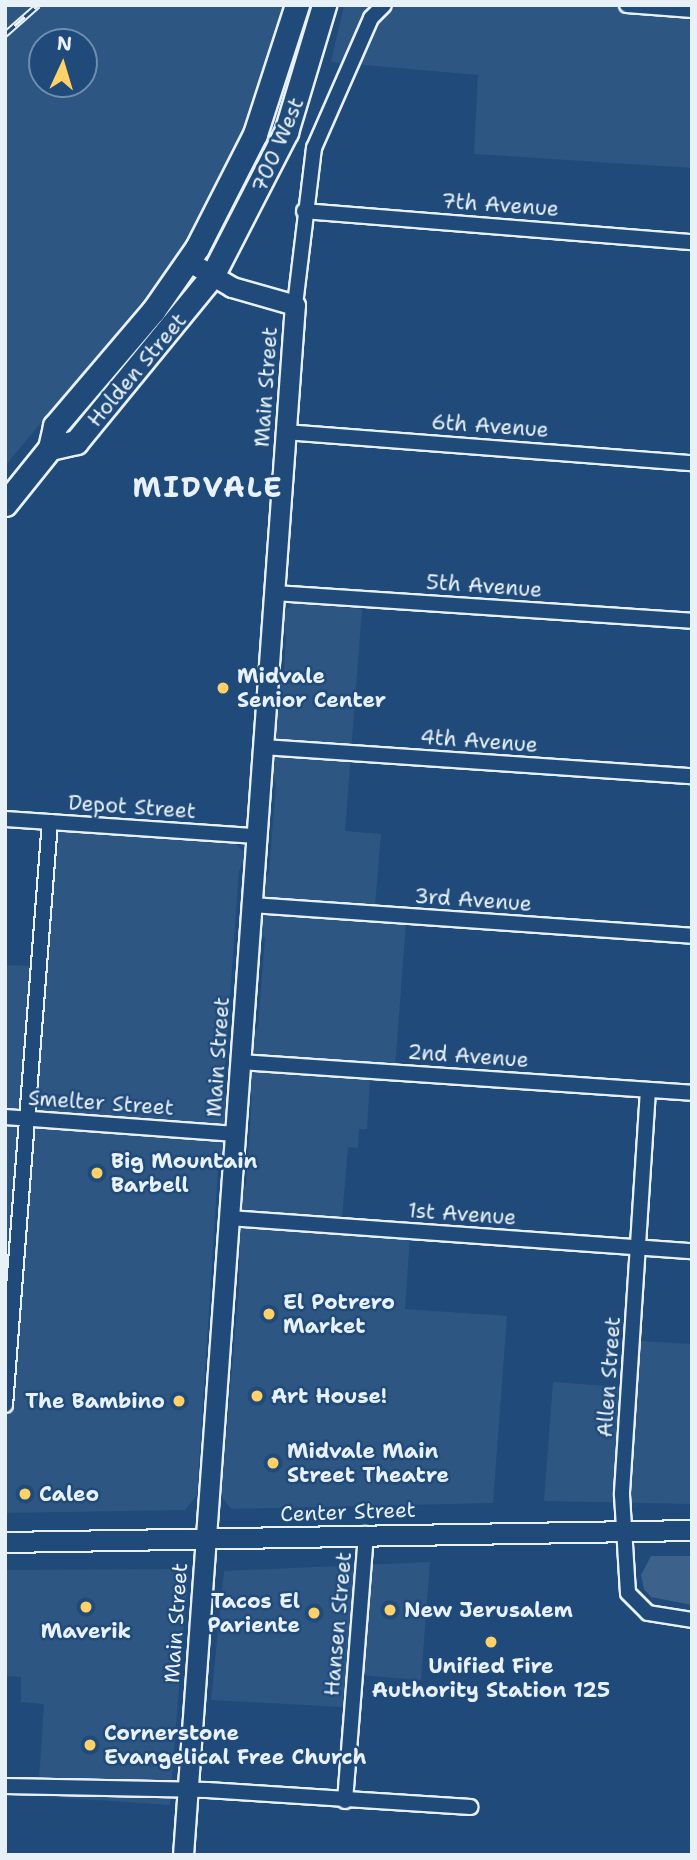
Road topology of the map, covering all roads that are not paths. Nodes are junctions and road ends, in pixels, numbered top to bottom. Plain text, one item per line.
1 (297, 5) edge
2 (324, 5) edge
3 (384, 5) edge
4 (627, 5) edge
5 (692, 10) edge
6 (304, 211) junction
7 (692, 242) edge
8 (188, 261) junction
9 (212, 276) junction
10 (295, 305) junction
11 (285, 432) junction
12 (50, 448) junction
13 (692, 463) edge
14 (5, 504) edge
15 (274, 593) junction
16 (692, 621) edge
17 (263, 747) junction
18 (692, 776) edge
19 (5, 819) edge
20 (50, 822) junction
21 (256, 836) junction
22 (252, 905) junction
23 (692, 936) edge
24 (240, 1062) junction
25 (648, 1090) junction
26 (692, 1093) edge
27 (5, 1117) edge
28 (29, 1118) junction
29 (235, 1134) junction
30 (229, 1218) junction
31 (638, 1248) junction
32 (692, 1251) edge
33 (5, 1405) edge
34 (623, 1529) junction
35 (692, 1530) edge
36 (366, 1534) junction
37 (205, 1539) junction
38 (5, 1542) edge
39 (692, 1620) edge
40 (5, 1786) edge
41 (187, 1792) junction
42 (345, 1801) junction
43 (470, 1807) dead end
44 (183, 1855) edge

1 - 8 main road, 700 West
2 - 9 main road, 700 West
3 - 6 street, Main Street
4 - 5 street
6 - 7 street, 7th Avenue
6 - 10 street, Main Street
8 - 9 street, Main Street
8 - 12 main road, Holden Street
9 - 10 street, Main Street
9 - 12 main road, Holden Street
10 - 11 street, Main Street
11 - 13 street, 6th Avenue
11 - 15 street, Main Street
12 - 14 main road, Holden Street
15 - 16 street, 5th Avenue
15 - 17 street, Main Street
17 - 18 street, 4th Avenue
17 - 21 street, Main Street
19 - 20 street, Depot Street
20 - 21 street, Depot Street
20 - 28 street
21 - 22 street, Main Street
22 - 23 street, 3rd Avenue
22 - 24 street, Main Street
24 - 25 street, 2nd Avenue
24 - 29 street, Main Street
25 - 26 street, 2nd Avenue
25 - 31 street, Allen Street
27 - 28 street, Smelter Street
28 - 29 street, Smelter Street
28 - 33 street
29 - 30 street, Main Street
30 - 31 street, 1st Avenue
30 - 37 street, Main Street
31 - 32 street, 1st Avenue
31 - 34 street, Allen Street
34 - 35 street, Center Street
34 - 36 street, Center Street
34 - 39 street, Allen Street
36 - 37 street, Center Street
36 - 42 street, Hansen Street
37 - 38 street, Center Street
37 - 41 street, Main Street
40 - 41 street
41 - 42 street
41 - 44 street, Main Street
42 - 43 street

